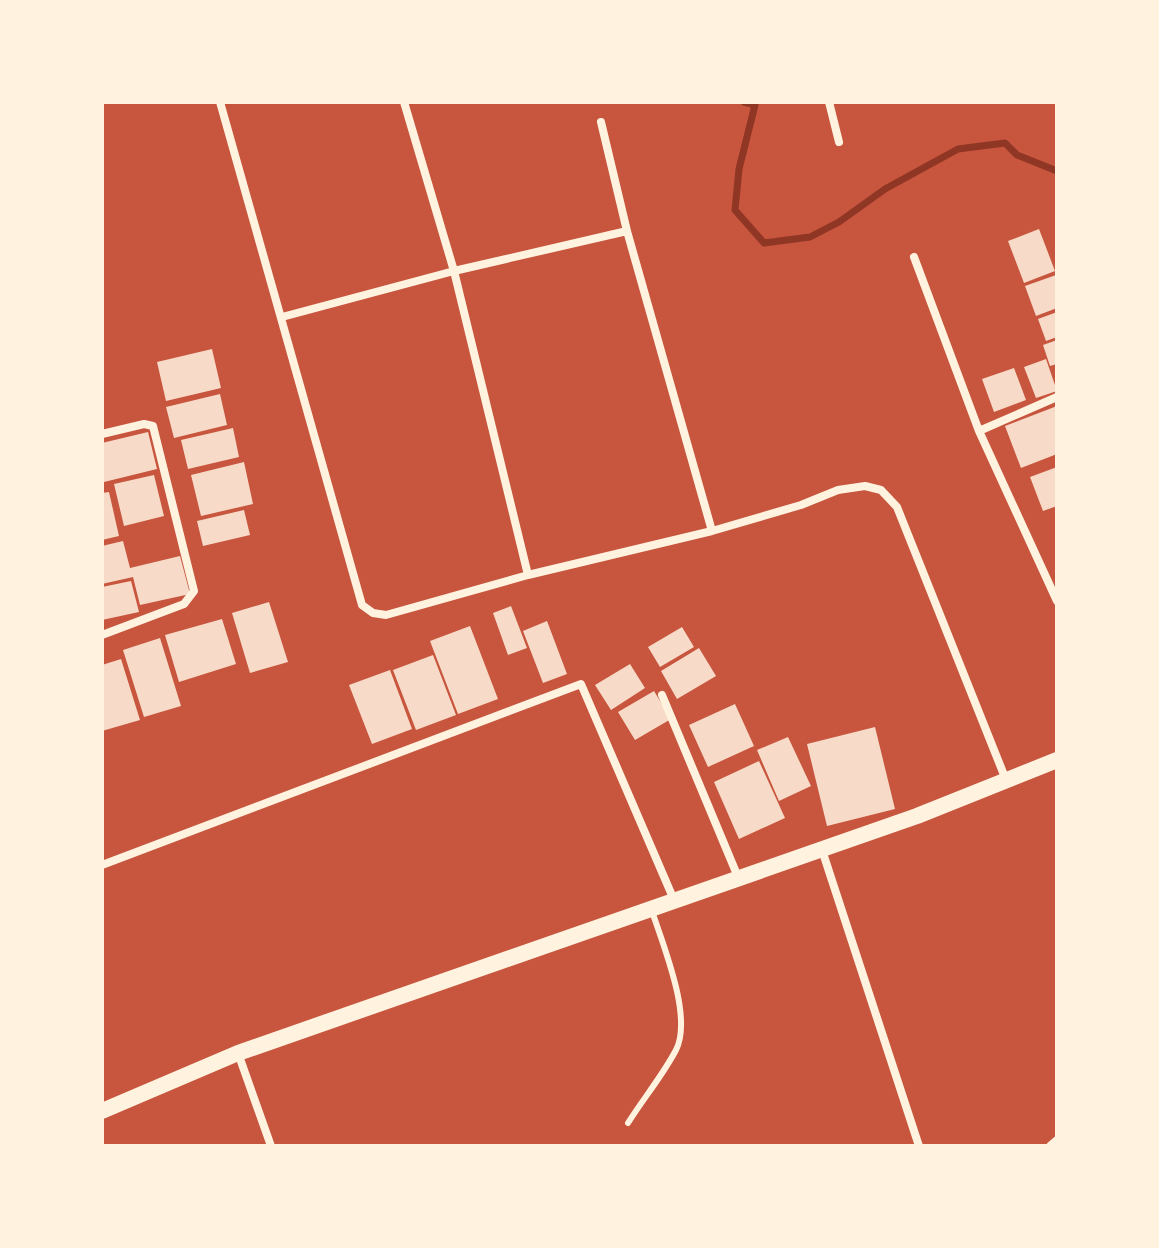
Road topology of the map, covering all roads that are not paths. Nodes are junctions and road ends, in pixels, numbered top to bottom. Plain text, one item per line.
1 (220, 102) edge
2 (404, 102) edge
3 (829, 102) edge
4 (601, 122) dead end
5 (839, 142) dead end
6 (627, 231) junction
7 (914, 257) dead end
8 (454, 271) junction
9 (282, 317) junction
10 (1057, 397) edge
11 (979, 431) junction
12 (102, 434) edge
13 (712, 531) junction
14 (528, 575) junction
15 (1057, 601) edge
16 (102, 635) edge
17 (662, 695) dead end
18 (1057, 760) edge
19 (1007, 782) junction
20 (822, 849) junction
21 (102, 865) edge
22 (738, 877) junction
23 (674, 900) junction
24 (651, 908) junction
25 (238, 1053) junction
26 (102, 1111) edge
27 (628, 1123) dead end
28 (1057, 1140) edge
29 (271, 1146) edge
30 (919, 1146) edge
31 (1050, 1146) edge

1 - 9 street
2 - 8 street
3 - 5 street
4 - 6 street
6 - 8 street
6 - 13 street
7 - 11 street
8 - 9 street
8 - 14 street
9 - 14 street
10 - 11 street
11 - 15 street
12 - 16 street
13 - 14 street
13 - 19 street
17 - 22 street
18 - 19 main road
19 - 20 main road
20 - 22 main road
20 - 30 street
21 - 23 street
22 - 23 main road
23 - 24 main road
24 - 25 main road
24 - 27 lane
25 - 26 main road
25 - 29 street
28 - 31 street

